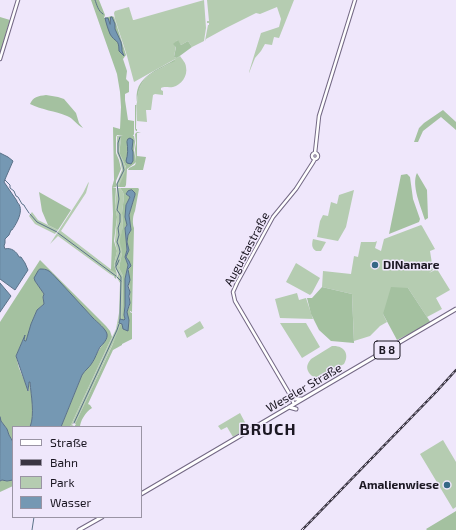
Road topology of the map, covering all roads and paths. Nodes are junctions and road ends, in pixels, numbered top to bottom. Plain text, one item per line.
1 (18, 0) edge
2 (355, 0) edge
3 (0, 59) edge
4 (456, 309) edge
5 (289, 393) junction
6 (293, 398) junction
7 (302, 399) junction
8 (295, 404) junction
9 (289, 407) junction
10 (296, 409) dead end
11 (142, 493) edge
12 (100, 518) edge
13 (80, 530) edge

1 - 3 main road
2 - 5 main road, Augustastraße
4 - 7 main road, Weseler Straße / B 8
5 - 6 main road, Augustastraße
5 - 8 main road, Augustastraße
6 - 7 main road
6 - 8 main road, Augustastraße
7 - 8 main road, Weseler Straße / B 8
8 - 9 main road, Weseler Straße / B 8
9 - 10 main road
9 - 11 main road, Weseler Straße / B 8
12 - 13 main road

